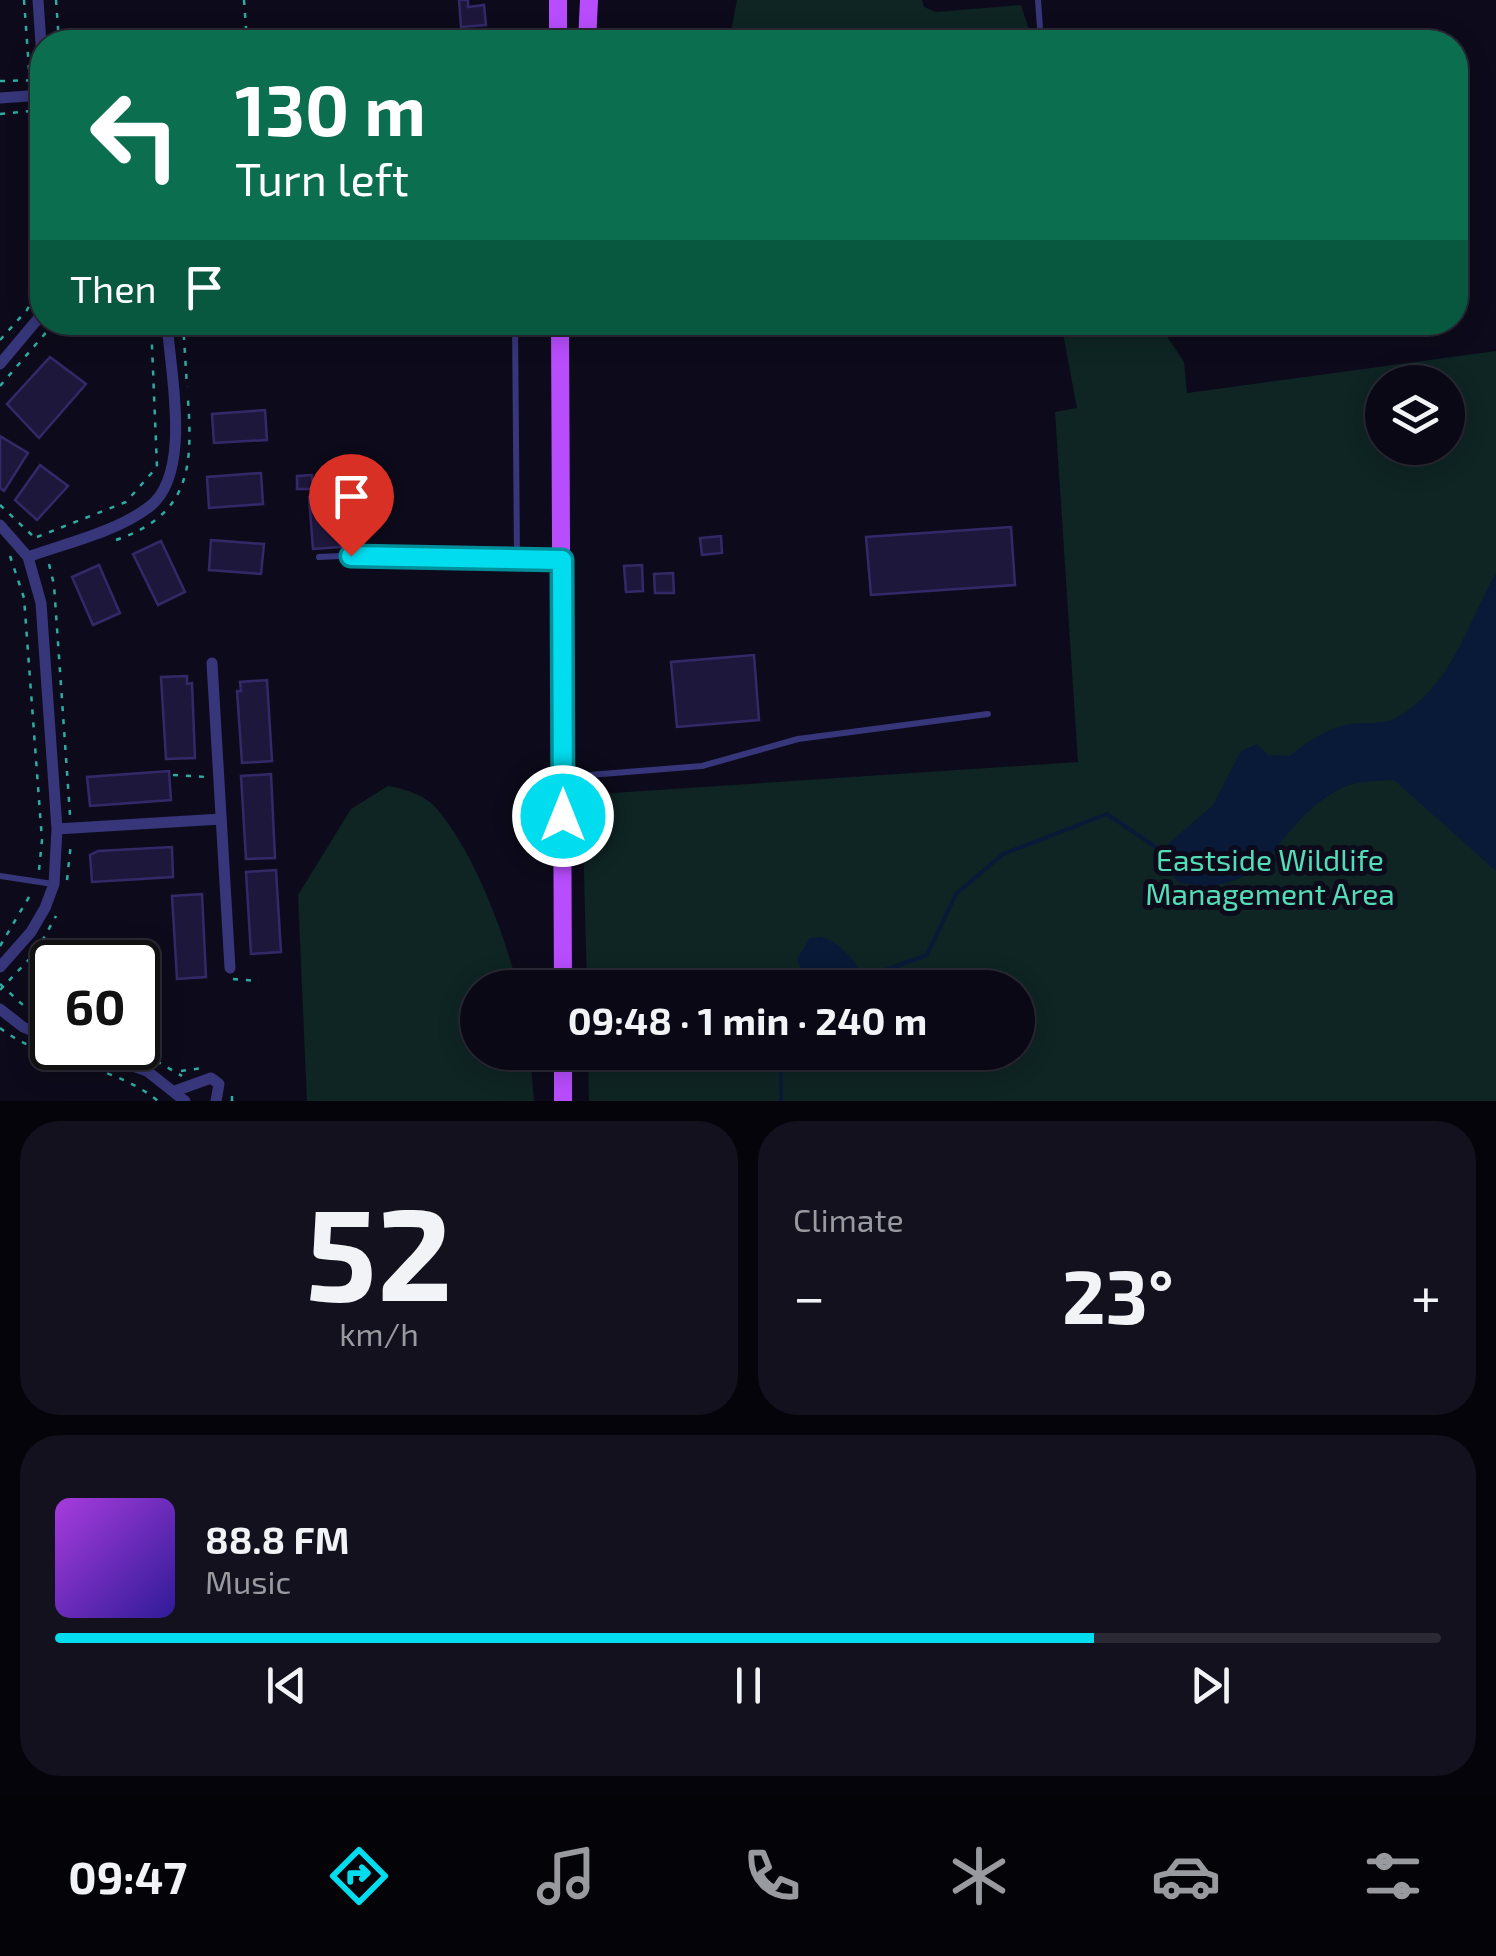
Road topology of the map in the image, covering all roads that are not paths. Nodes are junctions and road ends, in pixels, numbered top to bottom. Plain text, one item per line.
1 (38, 0) edge
2 (558, 0) edge
3 (590, 0) edge
4 (1038, 0) edge
5 (40, 30) edge
6 (558, 30) edge
7 (588, 30) edge
8 (1040, 30) edge
9 (30, 96) edge
10 (0, 98) edge
11 (30, 328) edge
12 (168, 335) edge
13 (515, 335) edge
14 (560, 335) edge
15 (571, 335) edge
16 (0, 364) edge
17 (562, 440) junction
18 (0, 525) edge
19 (28, 557) junction
20 (517, 557) junction
21 (319, 558) dead end
22 (562, 560) junction
23 (212, 663) dead end
24 (988, 714) dead end
25 (563, 777) junction
26 (221, 819) junction
27 (64, 828) junction
28 (0, 876) edge
29 (54, 884) junction
30 (0, 968) edge
31 (230, 968) road end
32 (563, 970) edge
33 (0, 1008) edge
34 (30, 1029) edge
35 (142, 1070) edge
36 (563, 1070) edge
37 (175, 1091) junction
38 (185, 1101) edge
39 (216, 1101) edge
40 (563, 1101) edge

1 - 5 street
2 - 6 main road
3 - 7 main road
4 - 8 lane
9 - 10 street
11 - 16 street
12 - 19 street
13 - 20 lane
14 - 17 main road
15 - 17 main road
17 - 22 main road
18 - 19 street
19 - 27 street
20 - 21 lane
20 - 22 lane
22 - 25 main road
23 - 26 street
24 - 25 lane
25 - 32 main road
26 - 27 street
26 - 31 street
27 - 29 street
28 - 29 lane
29 - 30 street
33 - 34 street
35 - 37 street
36 - 40 main road
37 - 38 street
37 - 39 street

